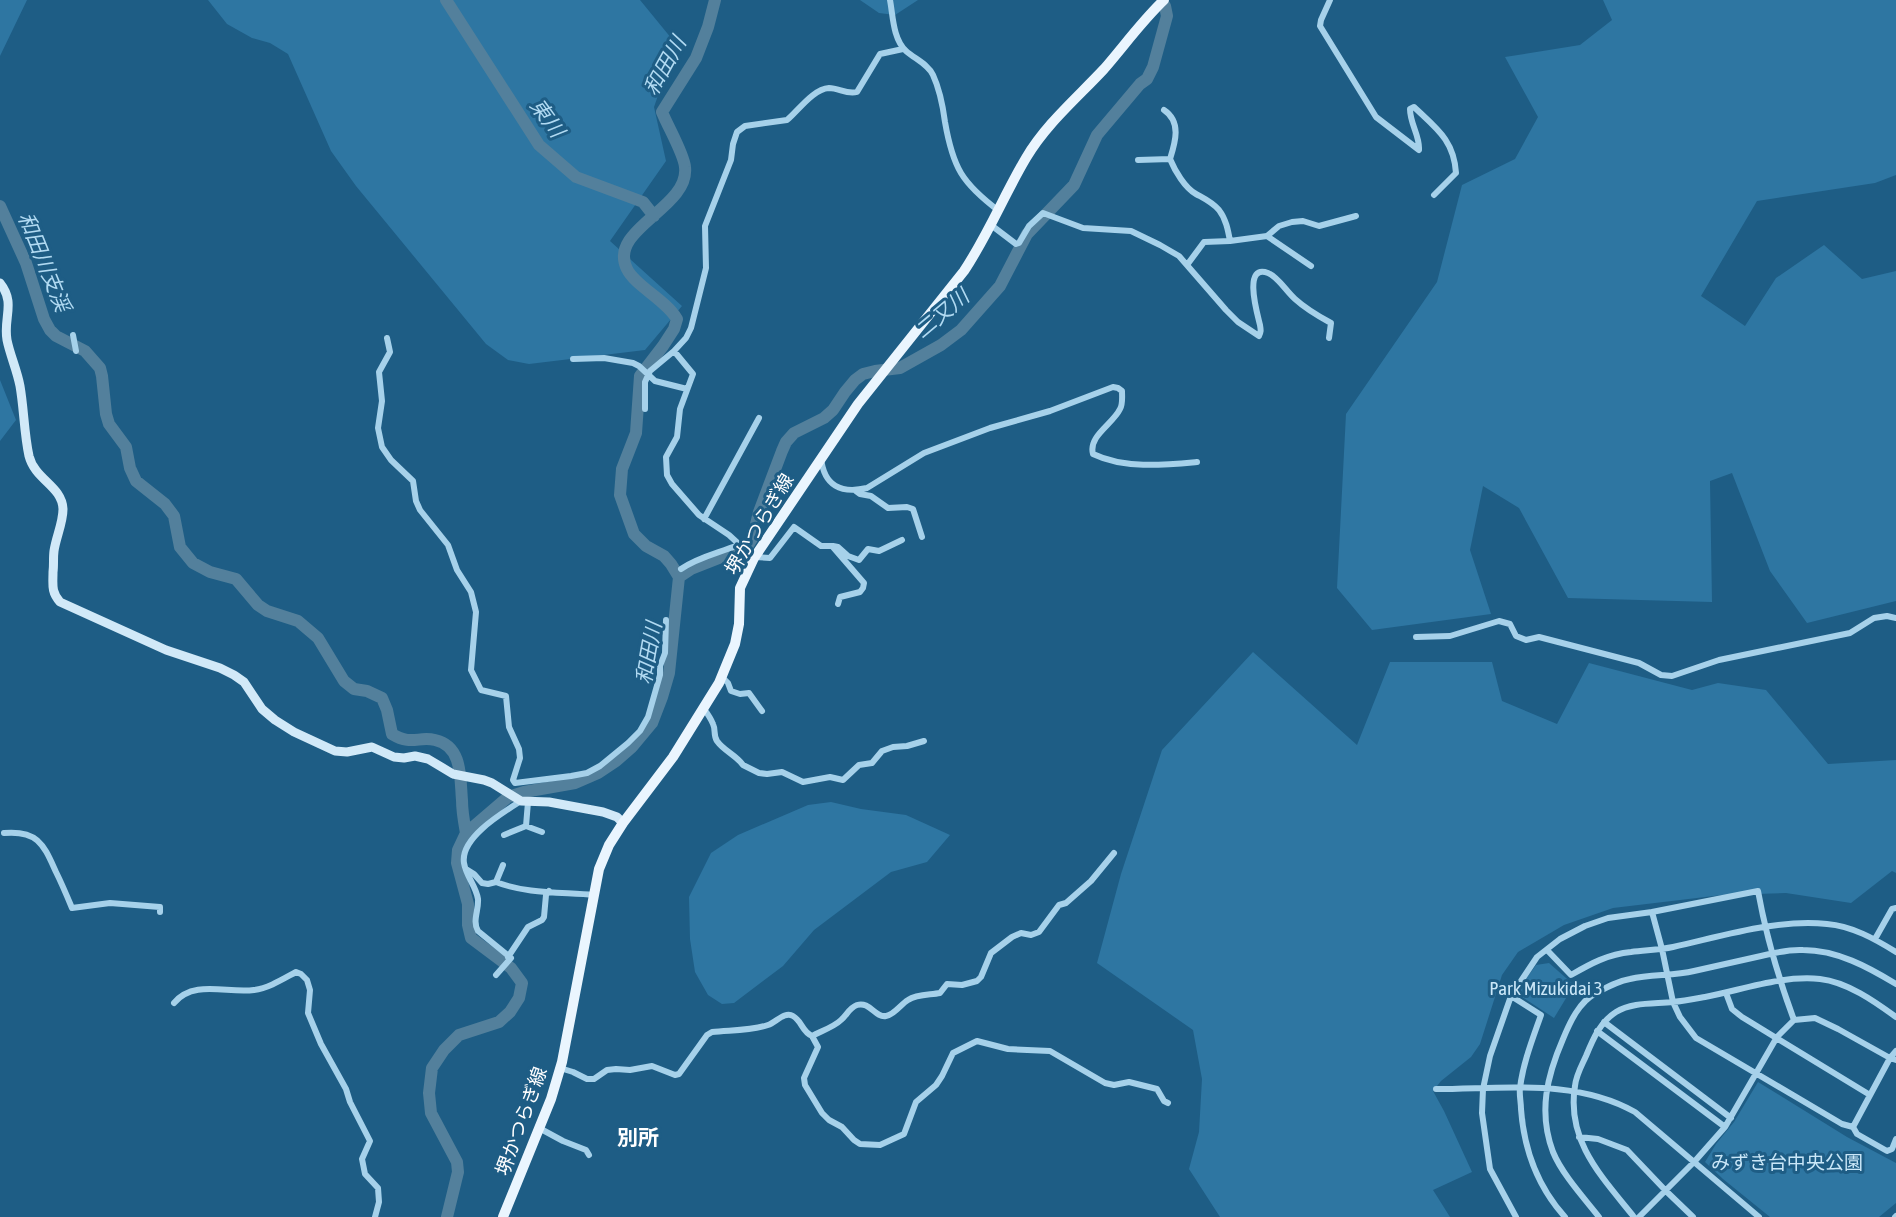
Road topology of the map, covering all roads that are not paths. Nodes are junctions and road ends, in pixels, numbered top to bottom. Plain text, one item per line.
1 (890, 0) edge
2 (1164, 0) edge
3 (1330, 0) edge
4 (904, 49) junction
5 (1164, 110) dead end
6 (1170, 159) junction
7 (1138, 160) dead end
8 (1434, 195) dead end
9 (999, 211) junction
10 (1356, 216) dead end
11 (992, 225) junction
12 (1267, 236) junction
13 (1230, 241) junction
14 (1187, 265) junction
15 (1311, 266) dead end
16 (0, 283) edge
17 (73, 335) dead end
18 (387, 338) dead end
19 (1329, 338) dead end
20 (76, 351) dead end
21 (674, 351) junction
22 (573, 359) dead end
23 (648, 375) junction
24 (687, 389) junction
25 (645, 409) dead end
26 (759, 418) dead end
27 (821, 456) junction
28 (1197, 462) dead end
29 (856, 491) junction
30 (704, 519) junction
31 (922, 537) dead end
32 (902, 540) dead end
33 (738, 545) junction
34 (832, 546) junction
35 (755, 558) junction
36 (681, 569) dead end
37 (838, 604) dead end
38 (1896, 618) edge
39 (666, 620) dead end
40 (1416, 637) dead end
41 (722, 677) junction
42 (704, 709) junction
43 (762, 711) dead end
44 (924, 741) dead end
45 (515, 783) junction
46 (503, 789) junction
47 (522, 800) junction
48 (623, 822) junction
49 (526, 827) junction
50 (542, 832) dead end
51 (5, 833) dead end
52 (504, 835) dead end
53 (1114, 853) dead end
54 (503, 865) dead end
55 (466, 869) junction
56 (496, 882) junction
57 (549, 891) junction
58 (594, 895) junction
59 (1896, 908) edge
60 (160, 912) dead end
61 (1652, 912) junction
62 (1765, 926) junction
63 (1875, 939) junction
64 (1662, 949) junction
65 (1547, 950) junction
66 (1896, 952) edge
67 (1772, 954) junction
68 (508, 957) junction
69 (496, 975) dead end
70 (1667, 975) junction
71 (1779, 981) junction
72 (1896, 984) edge
73 (1726, 993) junction
74 (1511, 996) junction
75 (1673, 1002) junction
76 (174, 1003) dead end
77 (1896, 1017) edge
78 (1794, 1020) junction
79 (1604, 1022) junction
80 (1597, 1031) junction
81 (812, 1036) junction
82 (1777, 1037) junction
83 (1896, 1051) edge
84 (1893, 1059) edge
85 (560, 1069) junction
86 (1756, 1073) junction
87 (1520, 1088) junction
88 (1547, 1088) junction
89 (1436, 1089) dead end
90 (1483, 1089) junction
91 (1575, 1091) junction
92 (1870, 1094) junction
93 (1168, 1103) dead end
94 (1731, 1118) junction
95 (1725, 1127) junction
96 (1853, 1127) junction
97 (539, 1128) junction
98 (1579, 1137) junction
99 (1896, 1139) edge
100 (589, 1155) dead end
101 (1695, 1161) junction
102 (1666, 1191) junction
103 (374, 1217) edge
104 (503, 1217) edge
105 (1516, 1217) edge
106 (1565, 1217) edge
107 (1599, 1217) edge
108 (1633, 1217) edge
109 (1639, 1217) edge
110 (1693, 1217) edge
111 (1759, 1217) edge

1 - 4 street
2 - 9 main road, 堺かつらぎ線
3 - 8 street
4 - 9 street
4 - 21 street
5 - 6 street
6 - 7 street
6 - 13 street
9 - 11 main road, 堺かつらぎ線
10 - 12 street
11 - 14 street
11 - 27 main road, 堺かつらぎ線
12 - 13 street
12 - 15 street
13 - 14 street
14 - 19 street
16 - 46 street
17 - 20 street
18 - 45 street
21 - 23 street
21 - 24 street
22 - 23 street
23 - 24 street
23 - 25 street
24 - 30 street
26 - 30 street
27 - 29 street
27 - 35 main road, 堺かつらぎ線
28 - 29 street
29 - 31 street
30 - 33 street
32 - 34 street
33 - 35 street
33 - 36 street
34 - 35 street
34 - 37 street
35 - 41 main road, 堺かつらぎ線
38 - 40 street
39 - 45 street
41 - 42 main road, 堺かつらぎ線
41 - 43 street
42 - 44 street
42 - 48 main road, 堺かつらぎ線
45 - 46 street
46 - 47 street
47 - 48 street
47 - 49 street
47 - 55 street
48 - 58 main road, 堺かつらぎ線
49 - 50 street
49 - 52 street
51 - 60 street
53 - 81 street
54 - 56 street
55 - 56 street
55 - 68 street
56 - 57 street
57 - 58 street
57 - 68 street
58 - 85 main road, 堺かつらぎ線
59 - 63 street
61 - 62 street
61 - 64 street
61 - 65 street
62 - 63 street
62 - 64 street
62 - 67 street
63 - 66 street
64 - 65 street
64 - 70 street
65 - 74 street
67 - 70 street
67 - 71 street
67 - 72 street
68 - 69 street
70 - 75 street
70 - 88 street
71 - 73 street
71 - 77 street
71 - 78 street
73 - 75 street
73 - 82 street
74 - 87 street
74 - 90 street
75 - 79 street
75 - 86 street
76 - 103 street
78 - 82 street
78 - 84 street
79 - 80 street
79 - 94 street
80 - 91 street
80 - 95 street
81 - 85 street
81 - 93 street
82 - 86 street
82 - 92 street
83 - 84 street
84 - 92 street
85 - 97 main road, 堺かつらぎ線
86 - 94 street
86 - 96 street
87 - 88 street
87 - 90 street
87 - 106 street
88 - 91 street
88 - 107 street
89 - 90 street
90 - 105 street
91 - 98 street
91 - 101 street
92 - 96 street
94 - 95 street
95 - 101 street
96 - 99 street
97 - 100 street
97 - 104 main road, 堺かつらぎ線
98 - 102 street
98 - 108 street
101 - 102 street
101 - 111 street
102 - 109 street
102 - 110 street

